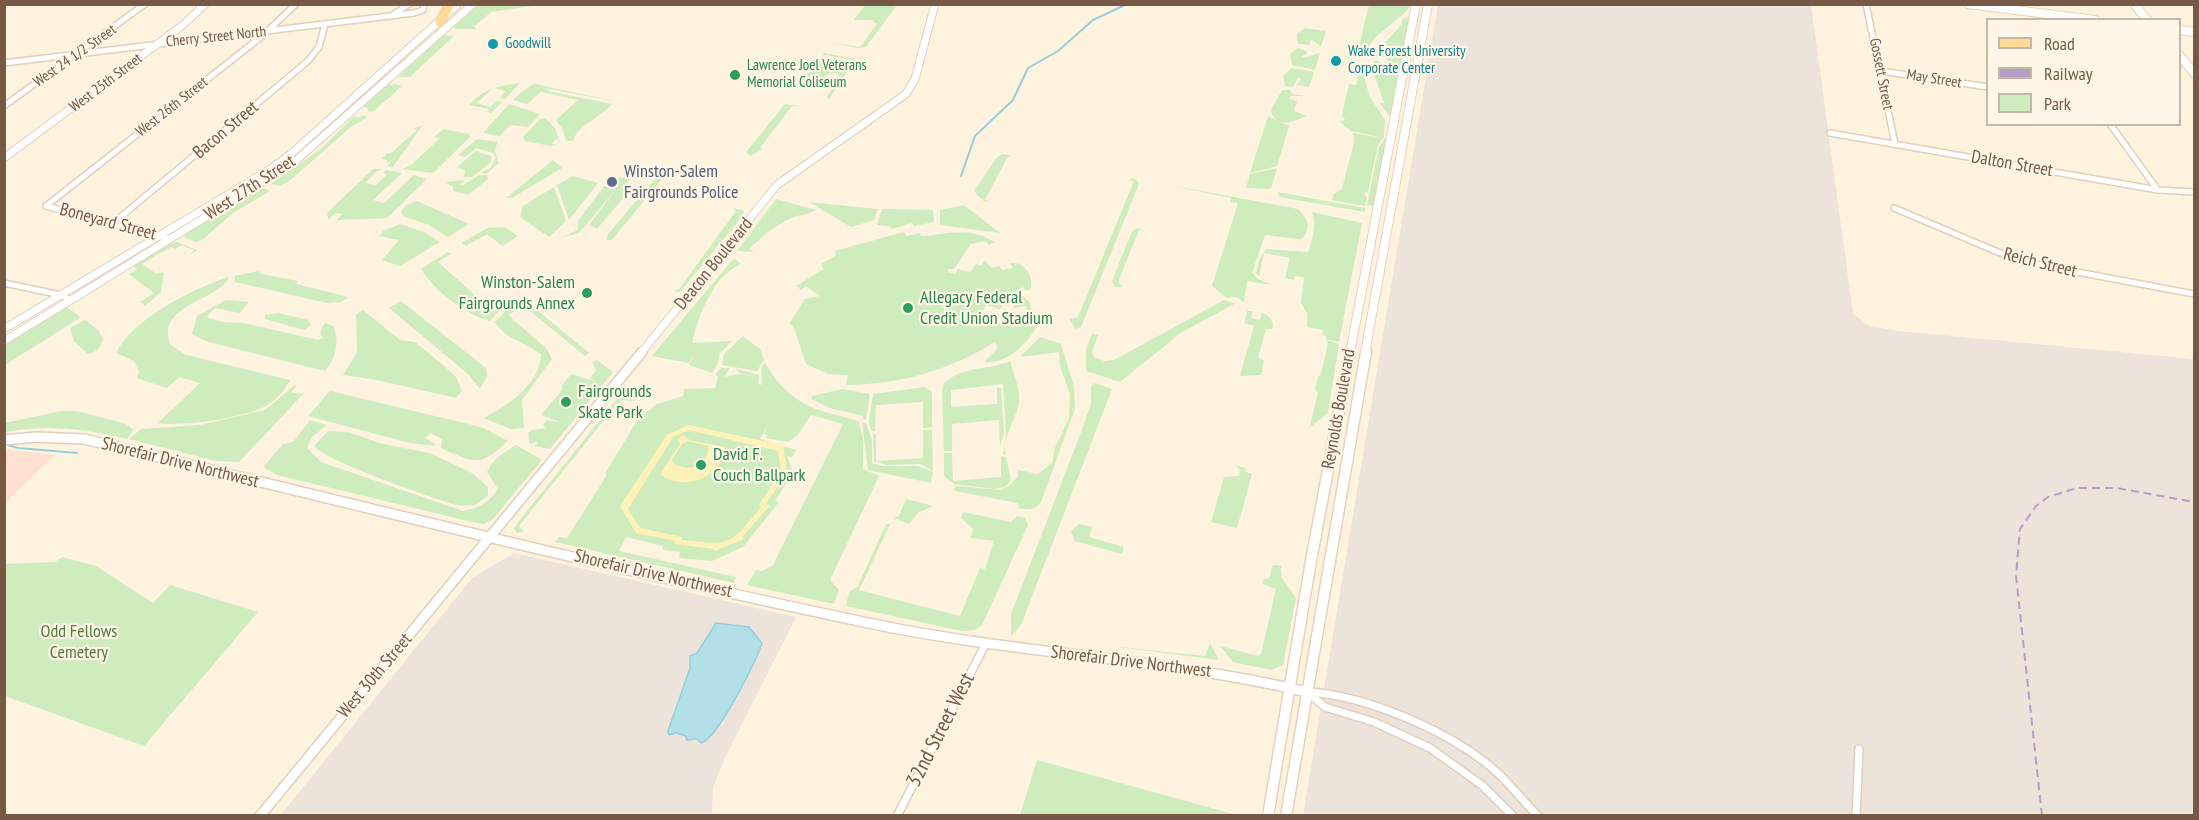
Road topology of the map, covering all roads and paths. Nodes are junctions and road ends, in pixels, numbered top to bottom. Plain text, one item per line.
1 (145, 4) edge
2 (205, 4) edge
3 (296, 4) edge
4 (409, 4) edge
5 (424, 4) edge
6 (450, 4) edge
7 (458, 4) edge
8 (472, 4) edge
9 (935, 4) edge
10 (1416, 4) edge
11 (1428, 4) edge
12 (1866, 4) edge
13 (1968, 4) edge
14 (2134, 4) edge
15 (2024, 11) junction
16 (391, 15) junction
17 (2029, 18) edge
18 (2079, 18) edge
19 (2145, 18) edge
20 (440, 22) junction
21 (326, 24) junction
22 (264, 32) junction
23 (160, 43) junction
24 (78, 54) junction
25 (2181, 57) edge
26 (4, 63) edge
27 (1881, 71) junction
28 (2194, 73) edge
29 (1986, 87) edge
30 (4, 106) edge
31 (2111, 126) edge
32 (1830, 133) dead end
33 (1895, 144) junction
34 (4, 158) edge
35 (2158, 190) junction
36 (2194, 192) edge
37 (46, 206) joint
38 (1894, 208) dead end
39 (112, 224) junction
40 (161, 236) junction
41 (169, 239) junction
42 (4, 283) edge
43 (2194, 294) edge
44 (60, 295) junction
45 (70, 300) junction
46 (4, 329) edge
47 (4, 341) edge
48 (4, 440) edge
49 (492, 537) junction
50 (985, 645) junction
51 (1288, 687) junction
52 (1306, 692) junction
53 (1859, 749) dead end
54 (260, 816) edge
55 (897, 816) edge
56 (1268, 816) edge
57 (1286, 816) edge
58 (1513, 816) edge
59 (1538, 816) edge
60 (1856, 816) edge

1 - 24 street, West 24 1/2 Street
2 - 23 street, West 25th Street
3 - 22 street, West 26th Street
4 - 16 street, Cherry Street North
5 - 16 street, Cherry Street North
6 - 20 main road
7 - 20 street, West 27th Street
8 - 41 street, West 27th Street
9 - 49 street, Deacon Boulevard
10 - 51 main road, Reynolds Boulevard
11 - 52 main road, Reynolds Boulevard
12 - 27 street, Gossett Street
13 - 15 main road
14 - 19 main road
15 - 17 street
15 - 18 main road
16 - 21 street, Cherry Street North
20 - 40 street, West 27th Street
21 - 22 street, Cherry Street North
21 - 39 street, Bacon Street
22 - 23 street, Cherry Street North
22 - 37 street, West 26th Street
23 - 24 street, Cherry Street North
23 - 34 street, West 25th Street
24 - 26 street, Cherry Street North
24 - 30 street, West 24 1/2 Street
25 - 28 main road
27 - 29 street, May Street
27 - 33 street, Gossett Street
31 - 35 street
32 - 33 street, Dalton Street
33 - 35 street, Dalton Street
35 - 36 street, Dalton Street
37 - 39 street, Boneyard Street
38 - 43 street, Reich Street
39 - 40 street, Boneyard Street
40 - 41 street, Boneyard Street
40 - 44 street, West 27th Street
41 - 45 street, West 27th Street
42 - 44 street
44 - 45 street
44 - 46 street, West 27th Street
45 - 47 street, West 27th Street
48 - 49 street, Shorefair Drive Northwest
49 - 50 street, Shorefair Drive Northwest
49 - 54 street, West 30th Street
50 - 51 street, Shorefair Drive Northwest
50 - 55 street, 32nd Street West
51 - 52 street, Shorefair Drive Northwest
51 - 56 main road, Reynolds Boulevard
52 - 57 main road, Reynolds Boulevard
52 - 58 street, Shorefair Drive Northwest
52 - 59 street, Shorefair Drive Northwest
53 - 60 street

